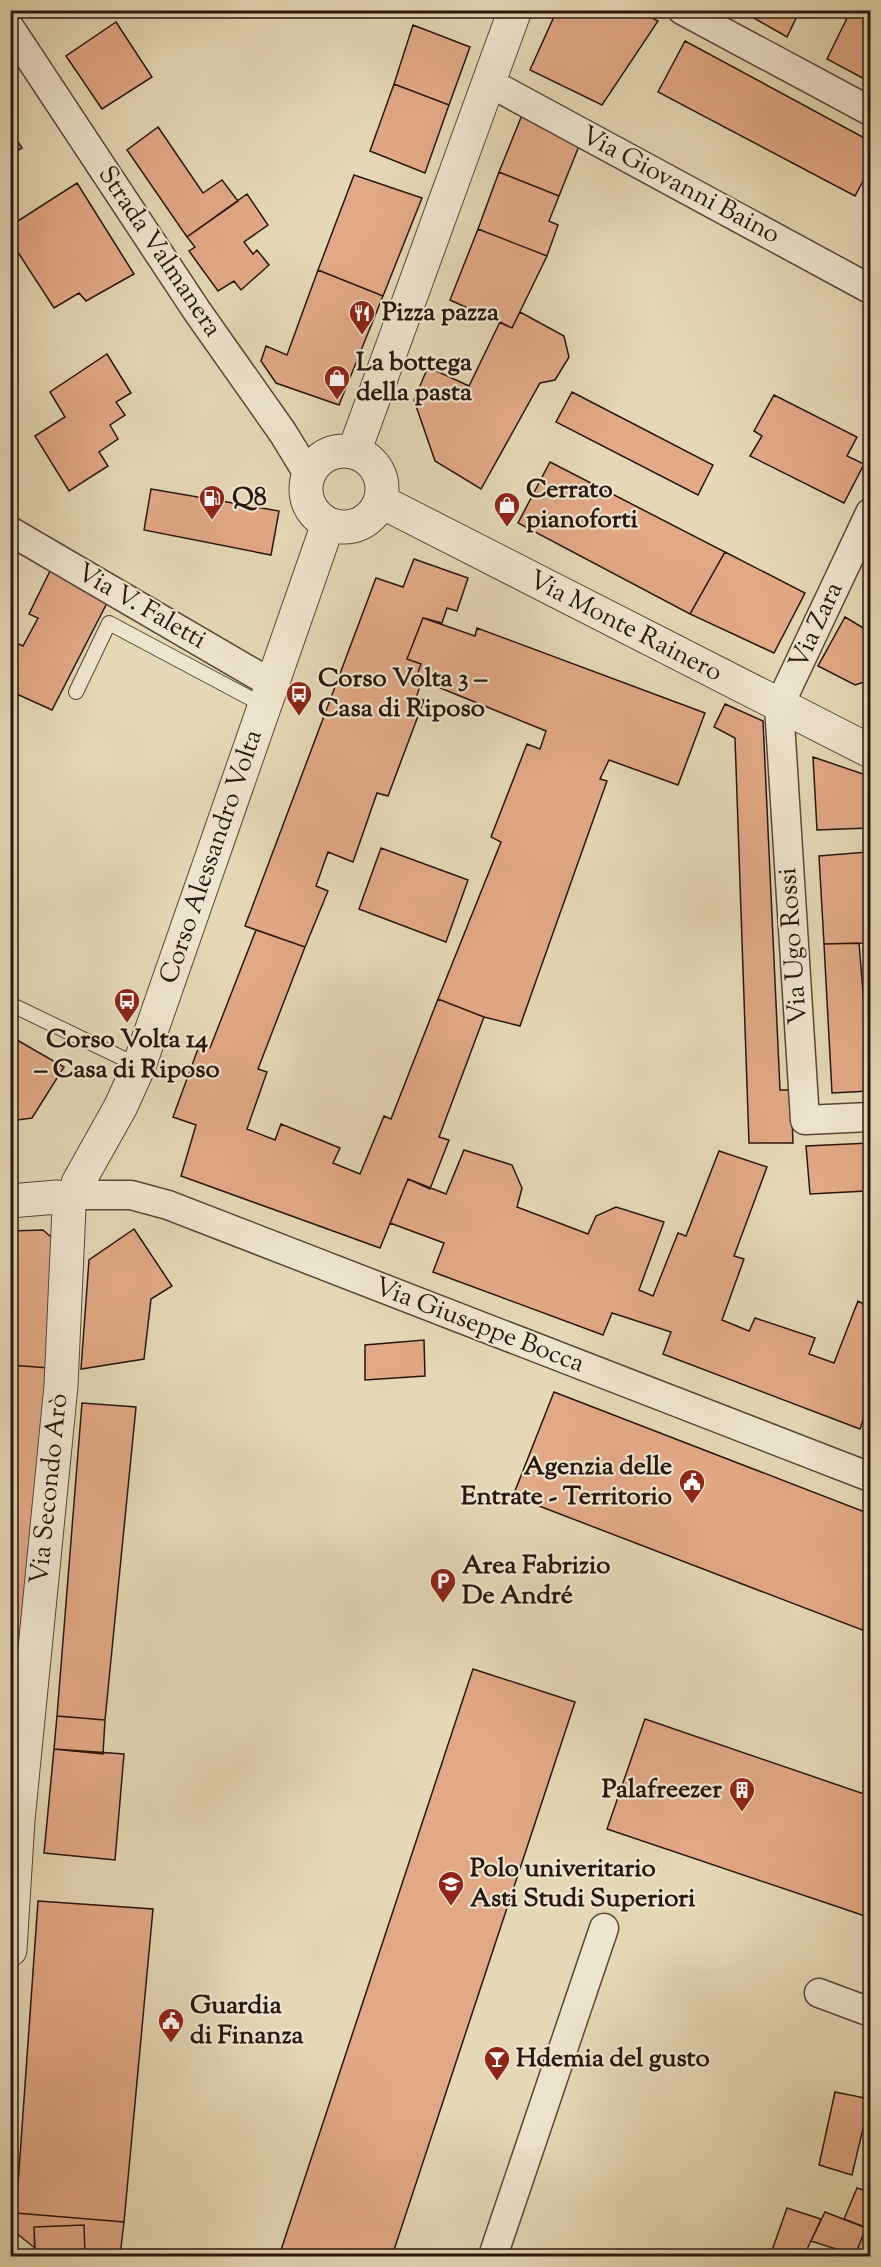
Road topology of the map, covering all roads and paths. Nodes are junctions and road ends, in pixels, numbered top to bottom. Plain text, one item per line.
1 (515, 10) edge
2 (682, 10) edge
3 (10, 28) edge
4 (490, 83) junction
5 (870, 111) edge
6 (870, 289) edge
7 (354, 452) junction
8 (308, 474) junction
9 (380, 501) junction
10 (870, 513) edge
11 (328, 524) junction
12 (10, 531) edge
13 (76, 692) dead end
14 (268, 695) junction
15 (779, 706) junction
16 (870, 751) edge
17 (10, 1004) edge
18 (139, 1066) junction
19 (870, 1117) edge
20 (72, 1196) junction
21 (10, 1202) edge
22 (870, 1477) edge
23 (604, 1928) dead end
24 (10, 1950) edge
25 (819, 1993) dead end
26 (870, 2012) edge
27 (493, 2256) edge

1 - 4 street
2 - 5 street
3 - 8 street, Strada Valmanera
4 - 6 street, Via Giovanni Baino
4 - 7 street
7 - 8 street
7 - 9 street
8 - 11 street
9 - 11 street
9 - 15 street, Via Monte Rainero
10 - 15 street, Via Zara
11 - 14 street, Corso Alessandro Volta
12 - 14 street, Via V. Faletti
13 - 14 lane
14 - 18 street, Corso Alessandro Volta
15 - 16 street, Via Monte Rainero
15 - 19 street, Via Ugo Rossi
17 - 18 lane
18 - 20 street, Corso Alessandro Volta
20 - 21 street
20 - 22 street, Via Giuseppe Bocca
20 - 24 street, Via Secondo Arò
23 - 27 street
25 - 26 street

